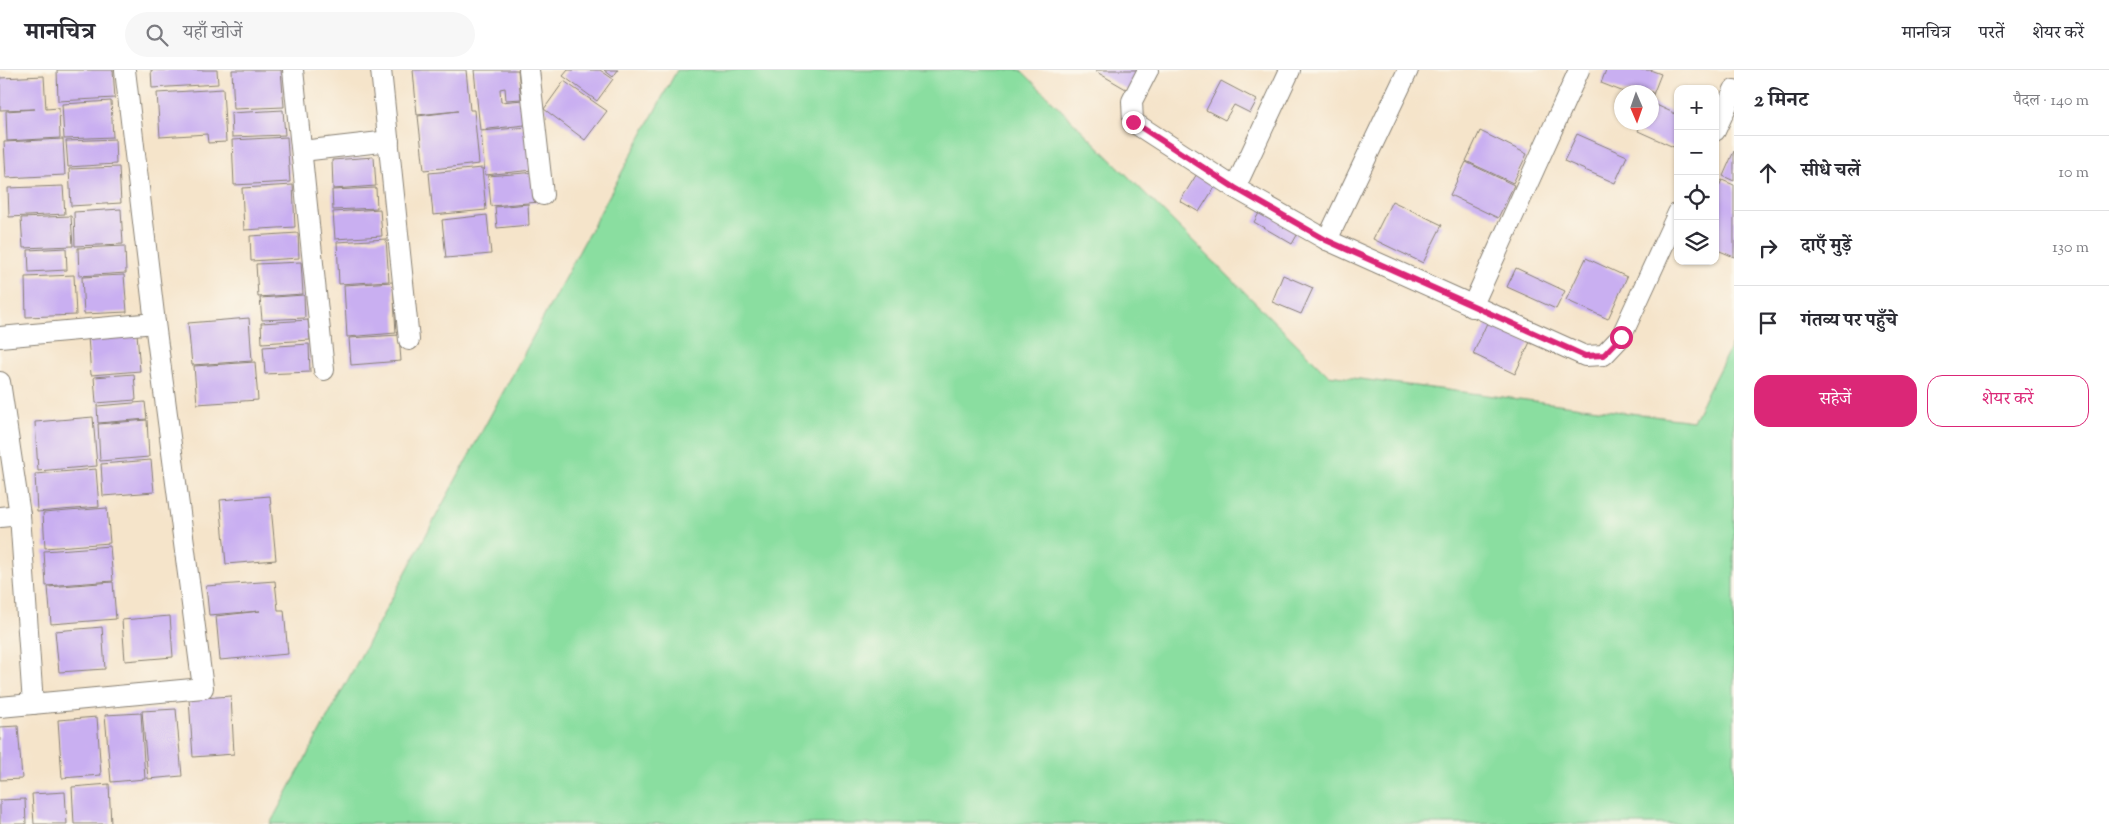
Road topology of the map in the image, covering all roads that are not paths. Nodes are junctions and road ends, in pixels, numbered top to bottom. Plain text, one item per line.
1 (125, 70) edge
2 (293, 70) edge
3 (381, 70) edge
4 (543, 70) edge
5 (1148, 70) edge
6 (1290, 70) edge
7 (1408, 70) edge
8 (1578, 70) edge
9 (530, 79) edge
10 (1734, 90) edge
11 (1715, 130) edge
12 (389, 141) junction
13 (302, 151) junction
14 (1235, 188) junction
15 (544, 195) dead end
16 (1675, 220) edge
17 (1326, 240) junction
18 (1472, 307) junction
19 (155, 323) junction
20 (0, 337) edge
21 (409, 340) dead end
22 (324, 370) dead end
23 (0, 382) edge
24 (10, 516) edge
25 (33, 704) junction
26 (0, 707) edge

1 - 19 street
2 - 13 street
3 - 12 street
4 - 9 street
5 - 14 street
6 - 14 street
7 - 17 street
8 - 18 street
9 - 15 street
10 - 11 street
12 - 13 street
12 - 21 street
13 - 22 street
14 - 17 street
16 - 18 street
17 - 18 street
19 - 20 street
19 - 25 street
23 - 24 street
24 - 25 street
25 - 26 street

